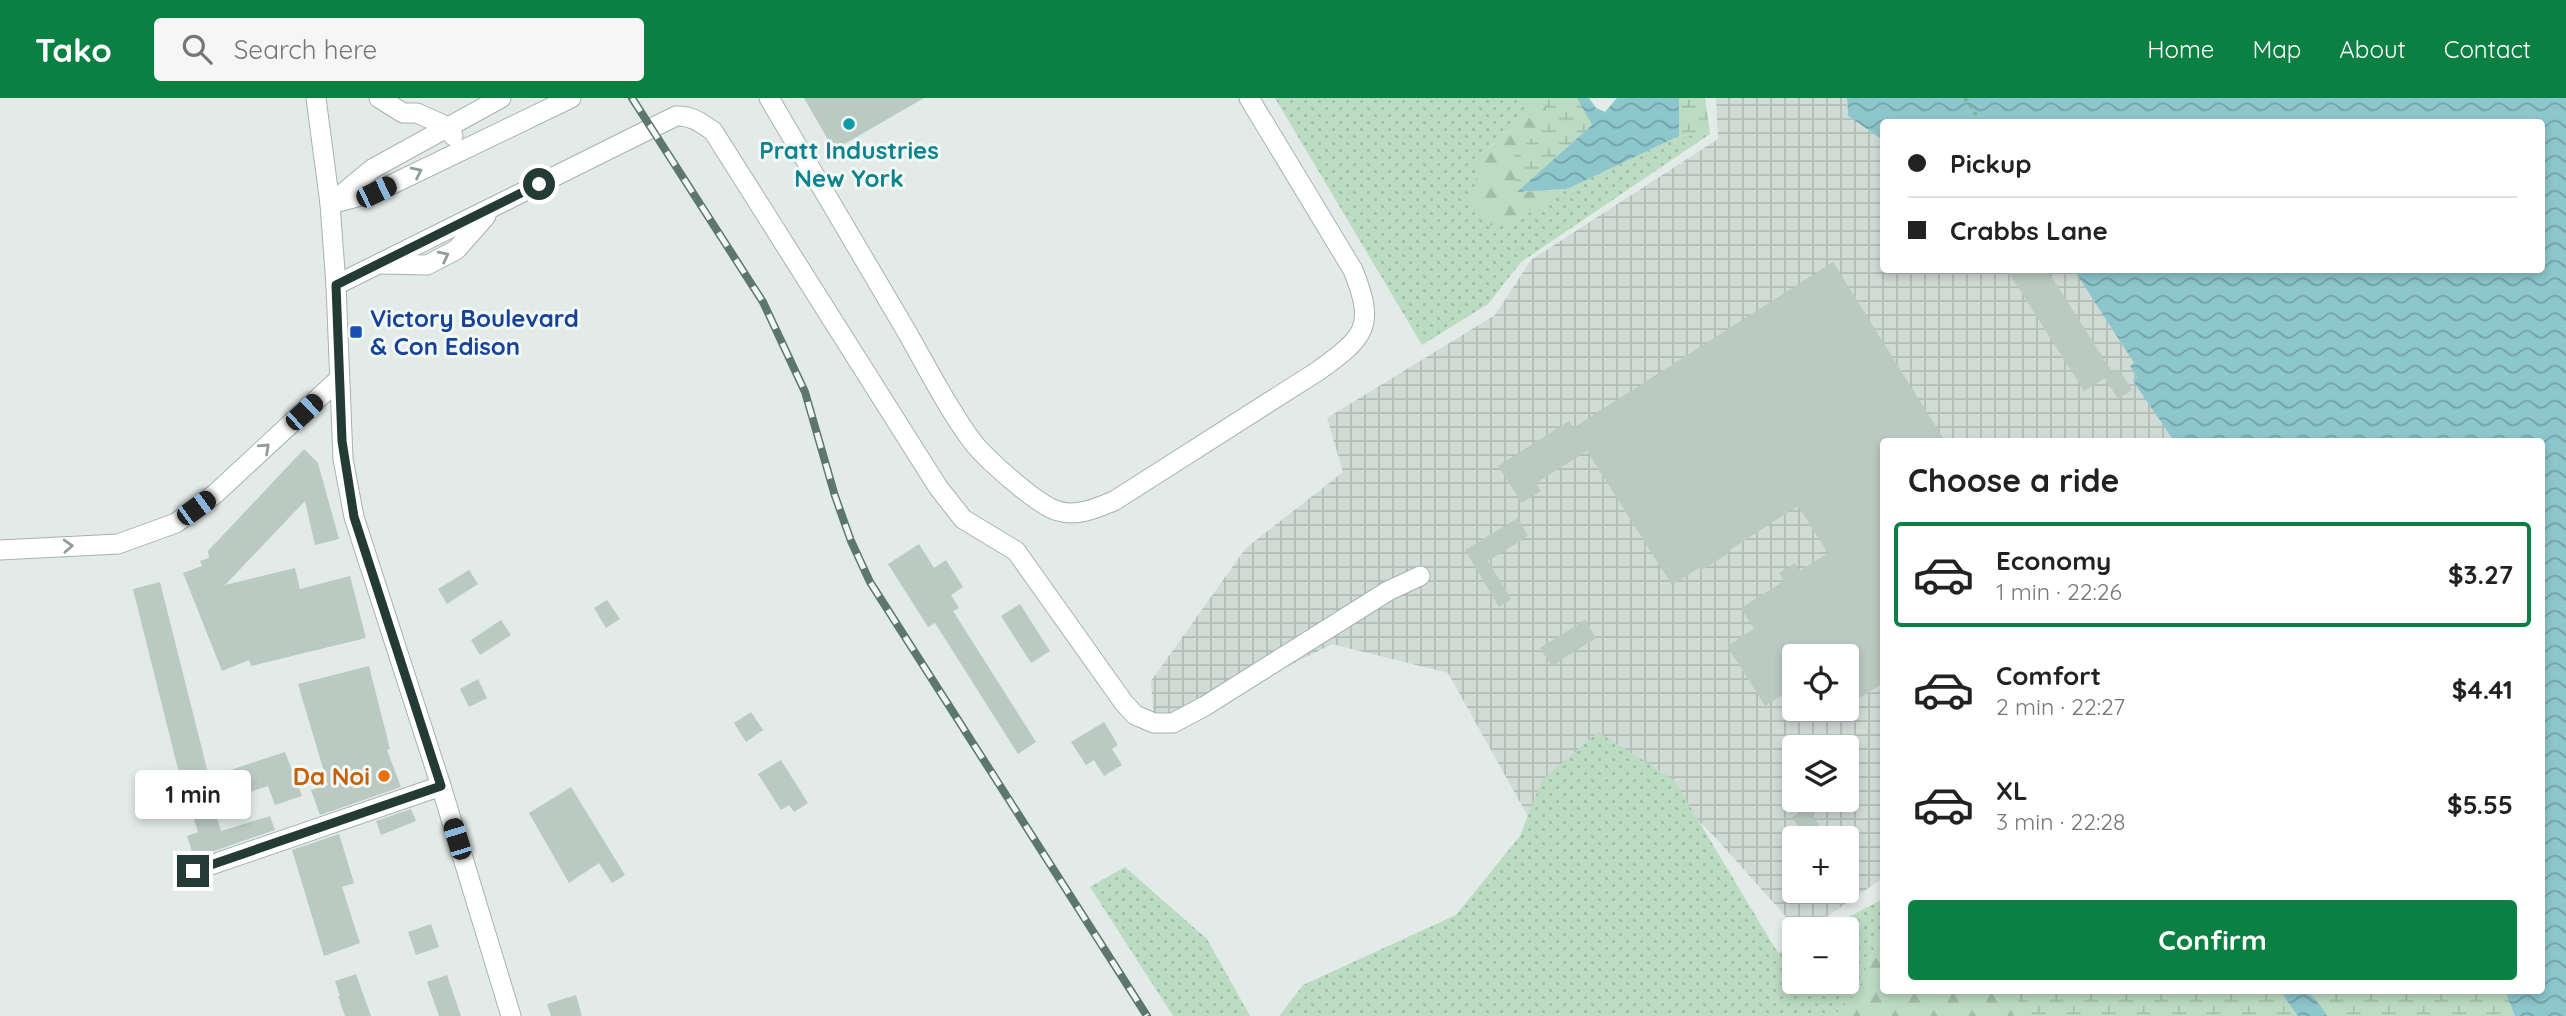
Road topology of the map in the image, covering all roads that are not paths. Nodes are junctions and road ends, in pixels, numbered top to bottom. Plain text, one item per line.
1 (316, 98) edge
2 (379, 98) edge
3 (401, 98) edge
4 (501, 98) edge
5 (571, 98) edge
6 (769, 98) edge
7 (1249, 98) edge
8 (417, 113) junction
9 (448, 127) junction
10 (461, 151) junction
11 (330, 204) junction
12 (336, 285) junction
13 (339, 379) junction
14 (0, 550) edge
15 (1420, 576) dead end
16 (441, 786) junction
17 (193, 871) dead end
18 (511, 1016) edge

1 - 11 street
2 - 8 street
3 - 8 street
4 - 9 street
5 - 10 street
6 - 7 street
8 - 9 street
9 - 10 street
9 - 11 street
11 -> 10 street
11 - 12 street
12 - 13 street
12 - 15 street
14 -> 13 street
13 - 16 street
16 - 17 street
16 - 18 street

